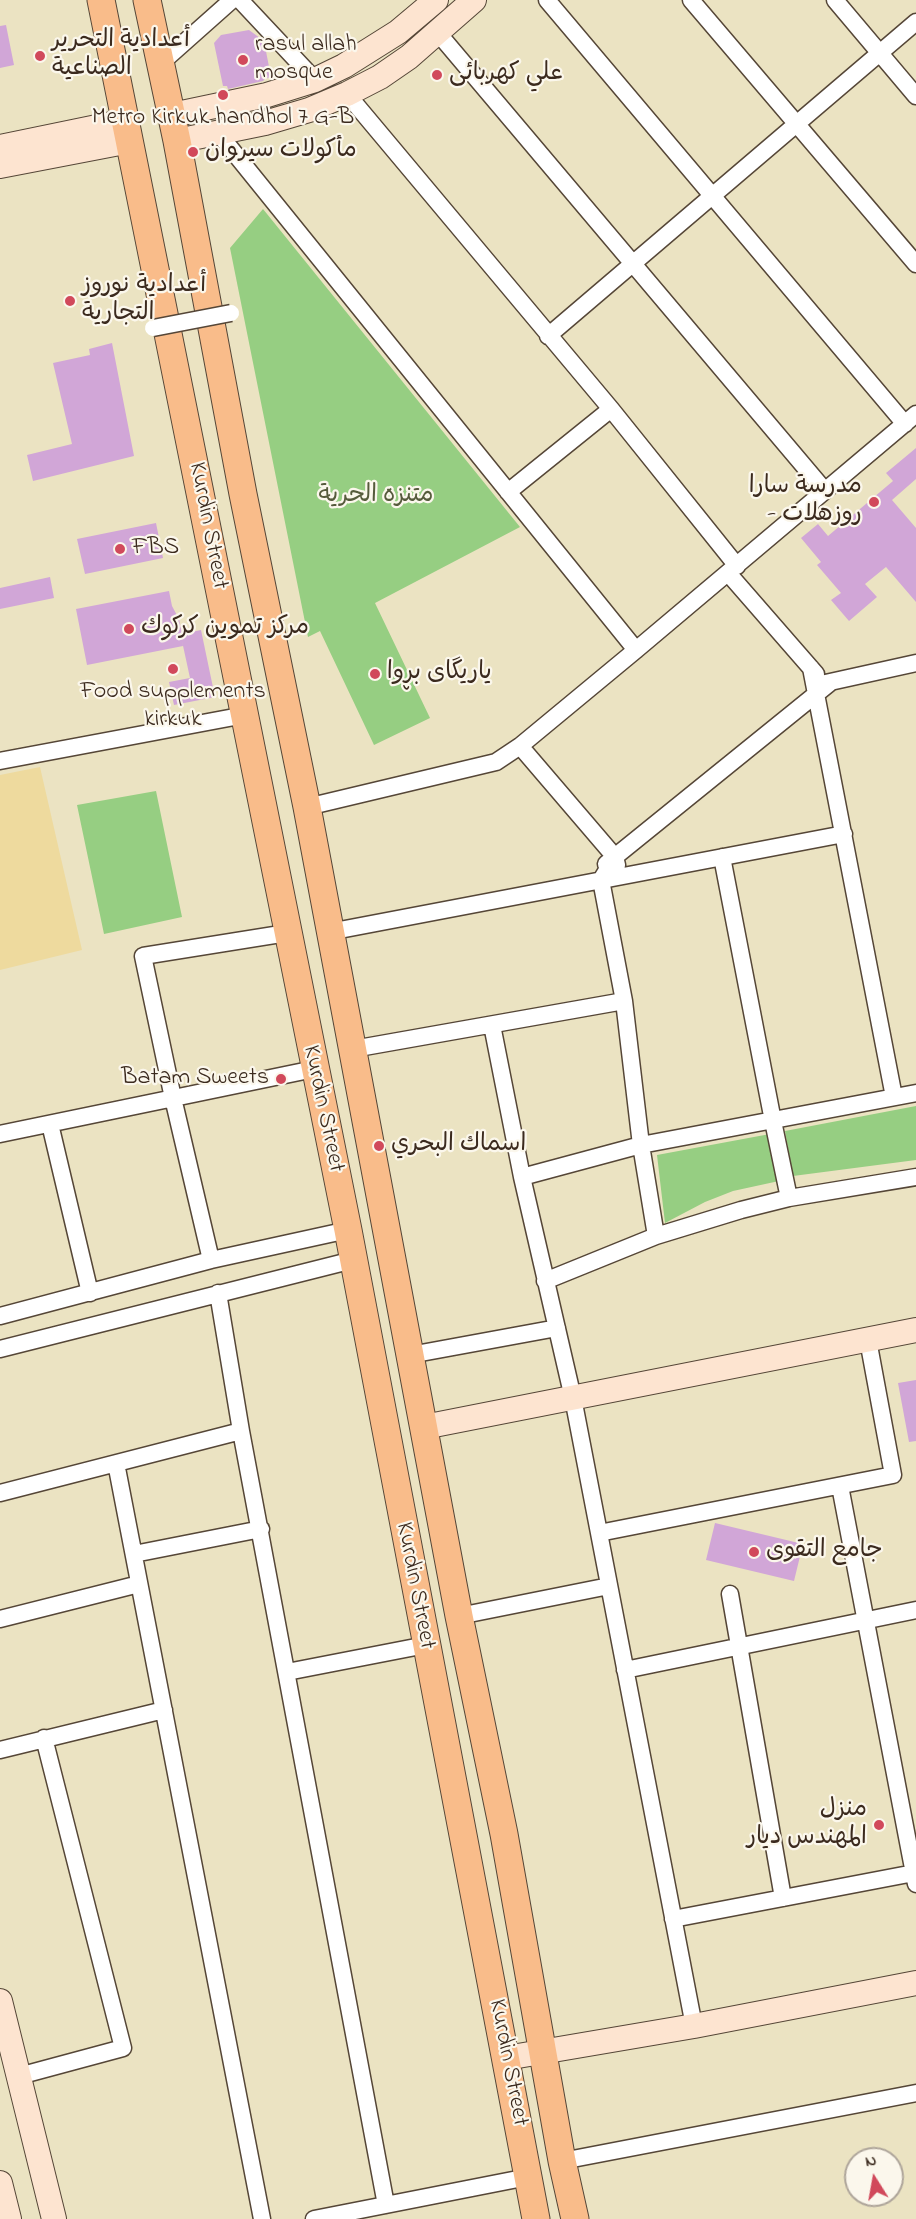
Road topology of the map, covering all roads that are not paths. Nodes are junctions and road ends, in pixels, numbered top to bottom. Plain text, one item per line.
1 (101, 0) edge
2 (147, 0) edge
3 (232, 0) edge
4 (240, 0) edge
5 (436, 0) edge
6 (474, 0) edge
7 (547, 0) edge
8 (691, 0) edge
9 (835, 0) edge
10 (916, 22) edge
11 (438, 33) junction
12 (880, 53) junction
13 (160, 64) junction
14 (315, 80) junction
15 (347, 94) junction
16 (916, 96) edge
17 (172, 115) junction
18 (797, 124) junction
19 (128, 131) junction
20 (219, 134) junction
21 (177, 141) junction
22 (0, 147) edge
23 (0, 166) edge
24 (713, 195) junction
25 (916, 264) edge
26 (632, 265) junction
27 (231, 313) dead end
28 (153, 328) dead end
29 (548, 336) junction
30 (610, 409) junction
31 (910, 419) edge
32 (825, 491) junction
33 (508, 492) junction
34 (243, 494) junction
35 (203, 502) junction
36 (733, 569) junction
37 (636, 650) junction
38 (916, 663) edge
39 (821, 686) junction
40 (244, 715) junction
41 (520, 746) junction
42 (0, 761) edge
43 (307, 807) junction
44 (844, 834) junction
45 (615, 857) junction
46 (722, 857) junction
47 (620, 876) junction
48 (601, 880) junction
49 (582, 884) junction
50 (329, 932) junction
51 (287, 933) junction
52 (624, 1001) junction
53 (492, 1025) junction
54 (353, 1049) junction
55 (314, 1069) junction
56 (916, 1093) edge
57 (894, 1097) junction
58 (172, 1098) junction
59 (772, 1121) junction
60 (50, 1124) junction
61 (0, 1134) edge
62 (641, 1145) junction
63 (522, 1177) junction
64 (916, 1177) edge
65 (789, 1198) junction
66 (348, 1230) junction
67 (656, 1236) junction
68 (211, 1260) junction
69 (352, 1260) junction
70 (545, 1281) junction
71 (90, 1293) junction
72 (218, 1293) junction
73 (0, 1316) edge
74 (556, 1328) junction
75 (916, 1330) edge
76 (868, 1340) junction
77 (0, 1349) edge
78 (410, 1355) junction
79 (573, 1398) junction
80 (424, 1427) junction
81 (241, 1431) junction
82 (116, 1463) junction
83 (840, 1486) junction
84 (0, 1493) edge
85 (261, 1529) junction
86 (599, 1533) junction
87 (134, 1554) junction
88 (139, 1584) junction
89 (609, 1586) junction
90 (730, 1594) dead end
91 (916, 1610) edge
92 (459, 1616) junction
93 (0, 1619) edge
94 (866, 1620) junction
95 (426, 1645) junction
96 (739, 1647) junction
97 (625, 1670) junction
98 (287, 1672) junction
99 (164, 1710) junction
100 (44, 1738) junction
101 (0, 1750) edge
102 (915, 1878) edge
103 (783, 1898) junction
104 (674, 1919) junction
105 (916, 1983) edge
106 (0, 2001) edge
107 (694, 2026) junction
108 (544, 2052) junction
109 (506, 2058) junction
110 (19, 2076) junction
111 (916, 2093) edge
112 (562, 2161) junction
113 (528, 2177) junction
114 (0, 2183) edge
115 (386, 2205) junction
116 (9, 2219) edge
117 (54, 2219) edge
118 (262, 2219) edge
119 (314, 2219) edge
120 (536, 2219) edge
121 (575, 2219) edge

1 - 19 main road, Kurdin Street
2 - 13 main road, Kurdin Street
3 - 13 street
4 - 14 street
5 - 14 street
6 - 11 street
7 - 24 street
8 - 18 street
9 - 12 street
10 - 12 street
11 - 15 street
11 - 26 street
12 - 16 street
12 - 18 street
13 - 17 main road, Kurdin Street
14 - 17 street
15 - 20 street
15 - 29 street
17 - 21 main road, Kurdin Street
18 - 24 street
18 - 25 street
19 - 22 street
19 - 23 street
19 - 35 main road, Kurdin Street
20 - 21 street
20 - 33 street
21 - 34 main road, Kurdin Street
24 - 26 street
24 - 31 street
26 - 29 street
26 - 32 street
27 - 28 street, bridge
29 - 30 street
30 - 33 street
30 - 36 street
31 - 32 street
32 - 36 street
33 - 37 street
34 - 35 main road
34 - 43 main road, Kurdin Street
35 - 40 main road, Kurdin Street
36 - 37 street
36 - 39 street
37 - 41 street
38 - 39 street
39 - 44 street
39 - 45 street
40 - 42 street
40 - 51 main road, Kurdin Street
41 - 43 street
41 - 45 street
43 - 50 main road, Kurdin Street
44 - 46 street
44 - 57 street
45 - 47 street
45 - 48 street
45 - 49 street
46 - 47 street
46 - 59 street
47 - 48 street
48 - 49 street
48 - 52 street
49 - 50 street
50 - 54 main road, Kurdin Street
51 - 55 main road, Kurdin Street
51 - 58 street
52 - 53 street
52 - 62 street
53 - 54 street
53 - 63 street
54 - 78 main road, Kurdin Street
55 - 58 street
55 - 66 main road, Kurdin Street
56 - 57 street
57 - 59 street
58 - 60 street
58 - 68 street
59 - 62 street
59 - 65 street
60 - 61 street
60 - 71 street
62 - 63 street
62 - 67 street
63 - 70 street
64 - 65 street
65 - 67 street
66 - 68 street
66 - 69 main road, Kurdin Street
67 - 70 street
68 - 71 street
69 - 72 street
69 - 95 main road, Kurdin Street
70 - 74 street
71 - 73 street
72 - 77 street
72 - 81 street
74 - 78 street
74 - 79 street
75 - 76 street
76 - 79 street
76 - 83 street
78 - 80 main road, Kurdin Street
79 - 80 street
79 - 86 street
80 - 92 main road, Kurdin Street
81 - 82 street
81 - 85 street
82 - 84 street
82 - 87 street
83 - 86 street
83 - 94 street
85 - 87 street
85 - 98 street
86 - 89 street
87 - 88 street
88 - 93 street
88 - 99 street
89 - 92 street
89 - 97 street
90 - 96 street
91 - 94 street
92 - 108 main road, Kurdin Street
94 - 96 street
94 - 102 street
95 - 98 street
95 - 109 main road, Kurdin Street
96 - 97 street
96 - 103 street
97 - 104 street
98 - 115 street
99 - 100 street
99 - 118 street
100 - 101 street
100 - 110 street
102 - 103 street
103 - 104 street
104 - 107 street
105 - 107 street
106 - 110 street
107 - 108 street
108 - 109 street
108 - 112 main road, Kurdin Street
109 - 113 main road, Kurdin Street
110 - 117 street
111 - 112 street
112 - 121 main road, Kurdin Street
113 - 115 street
113 - 120 main road, Kurdin Street
114 - 116 street
115 - 119 street

